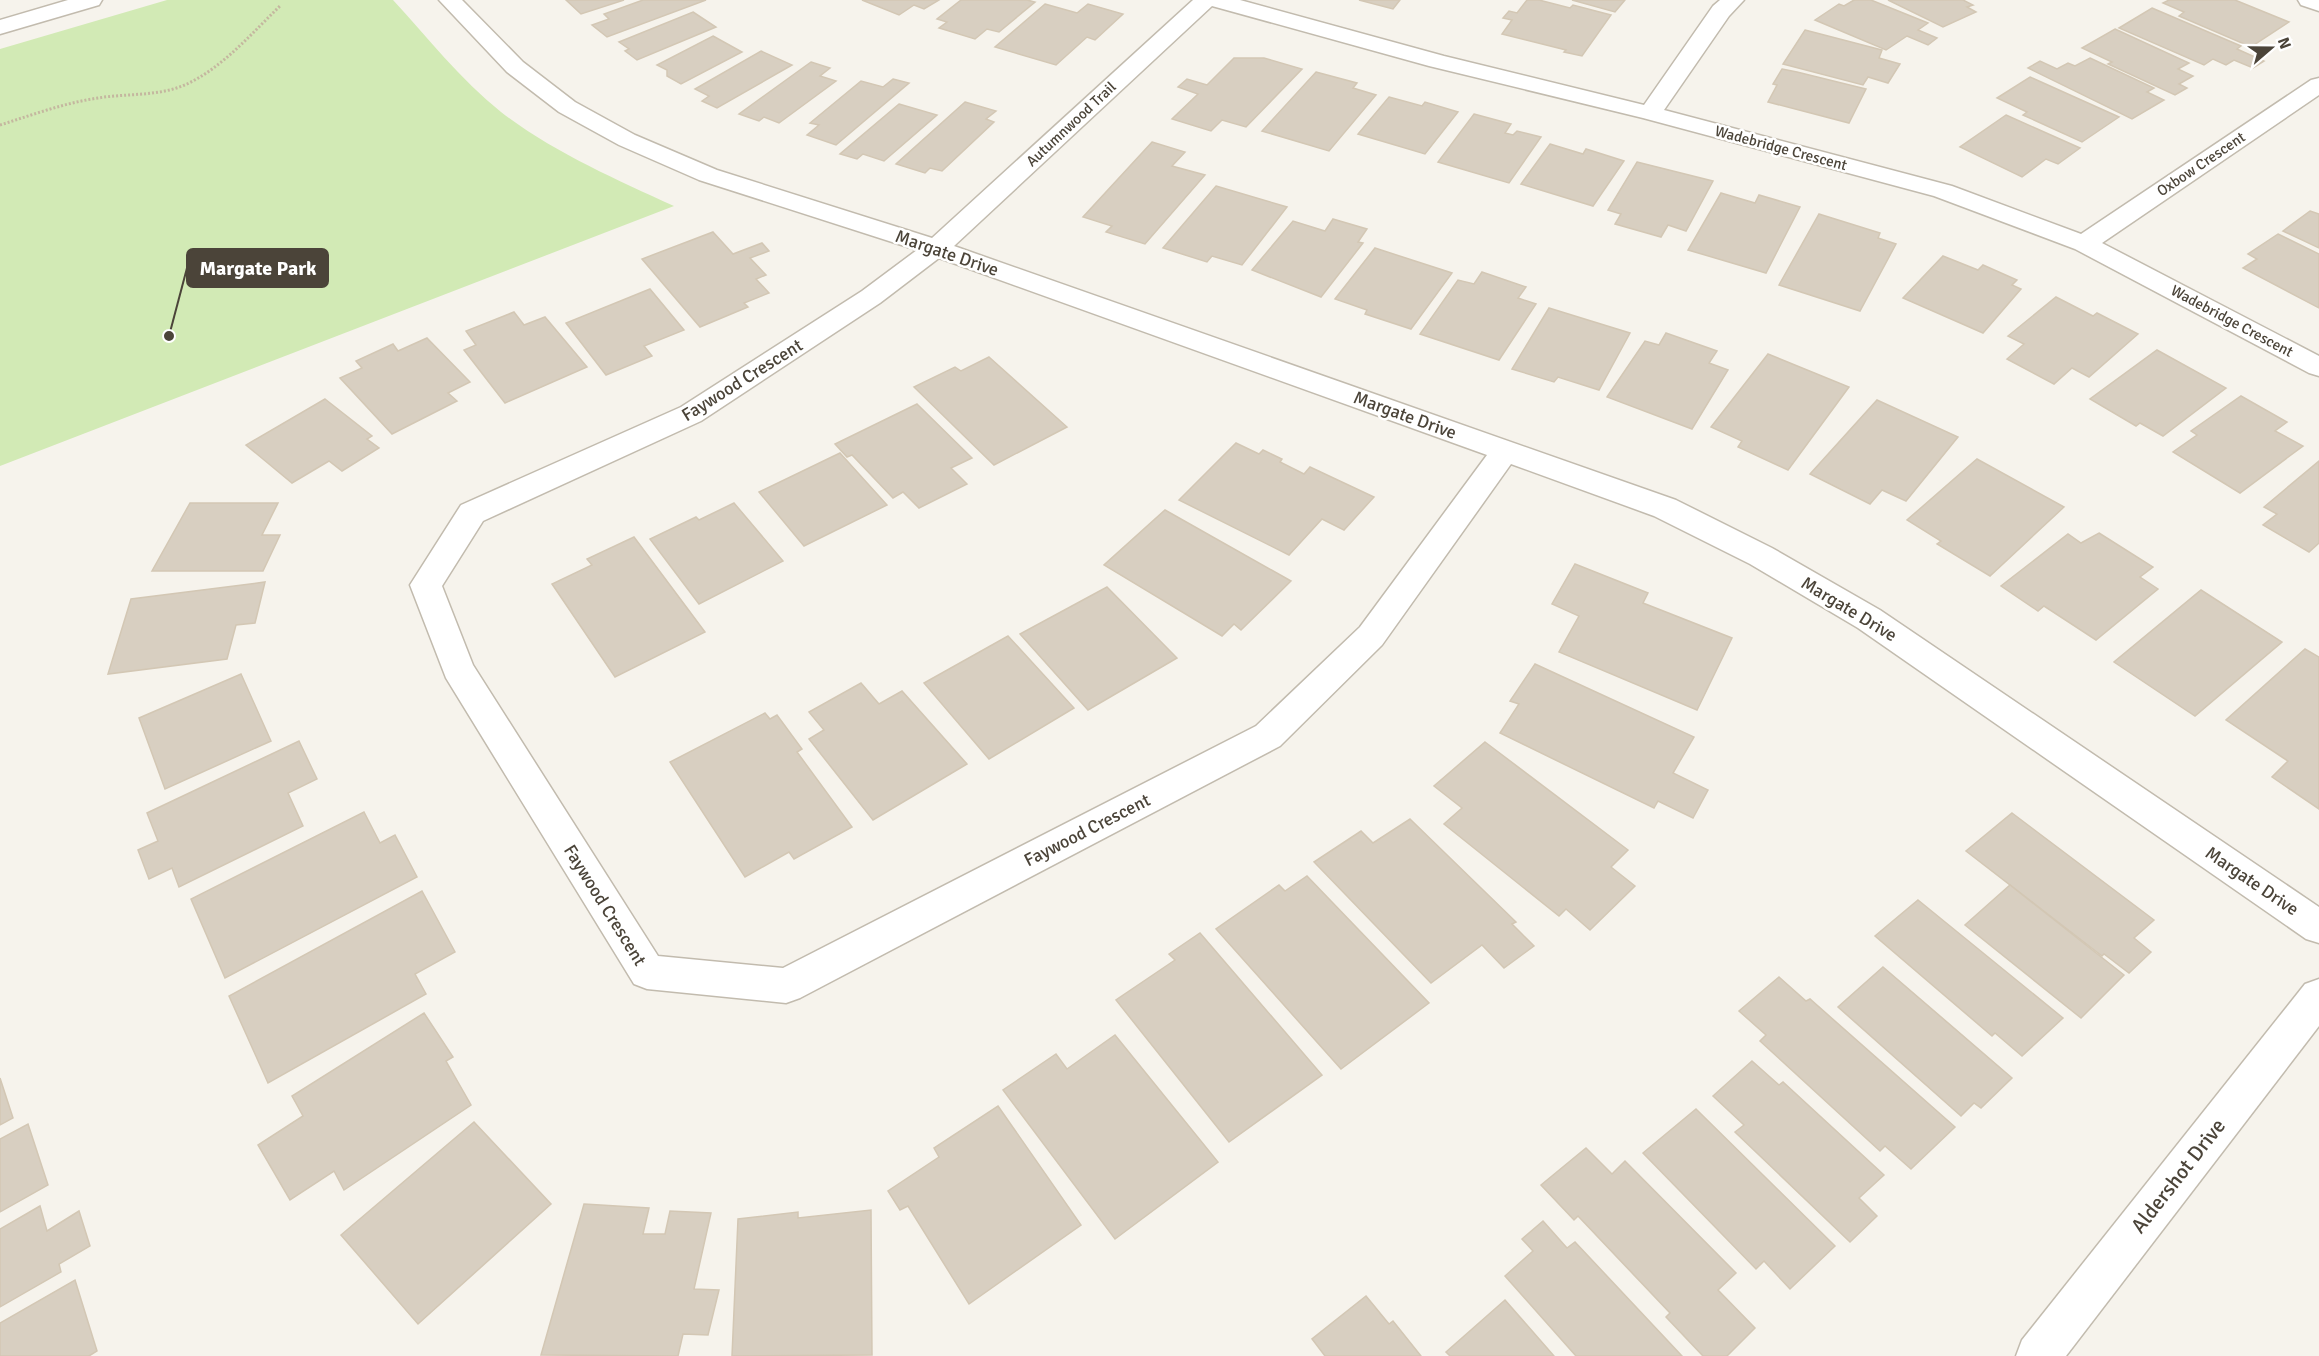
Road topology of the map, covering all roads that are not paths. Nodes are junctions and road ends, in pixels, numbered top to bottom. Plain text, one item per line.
1 (92, 0) edge
2 (450, 0) edge
3 (1206, 0) edge
4 (1216, 0) edge
5 (1733, 0) edge
6 (2309, 0) edge
7 (2319, 5) edge
8 (0, 27) edge
9 (2319, 85) edge
10 (1650, 113) junction
11 (2084, 244) junction
12 (936, 248) junction
13 (2319, 367) edge
14 (1506, 450) junction
15 (2319, 927) edge
16 (2319, 996) edge
17 (2038, 1356) edge

1 - 8 street
2 - 12 street, Margate Drive
3 - 12 street, Autumnwood Trail
4 - 10 street, Wadebridge Crescent
5 - 10 street
6 - 7 street
9 - 11 street, Oxbow Crescent
10 - 11 street, Wadebridge Crescent
11 - 13 street, Wadebridge Crescent
12 - 14 street, Margate Drive
12 - 14 street, Faywood Crescent
14 - 15 street, Margate Drive
16 - 17 street, Aldershot Drive

